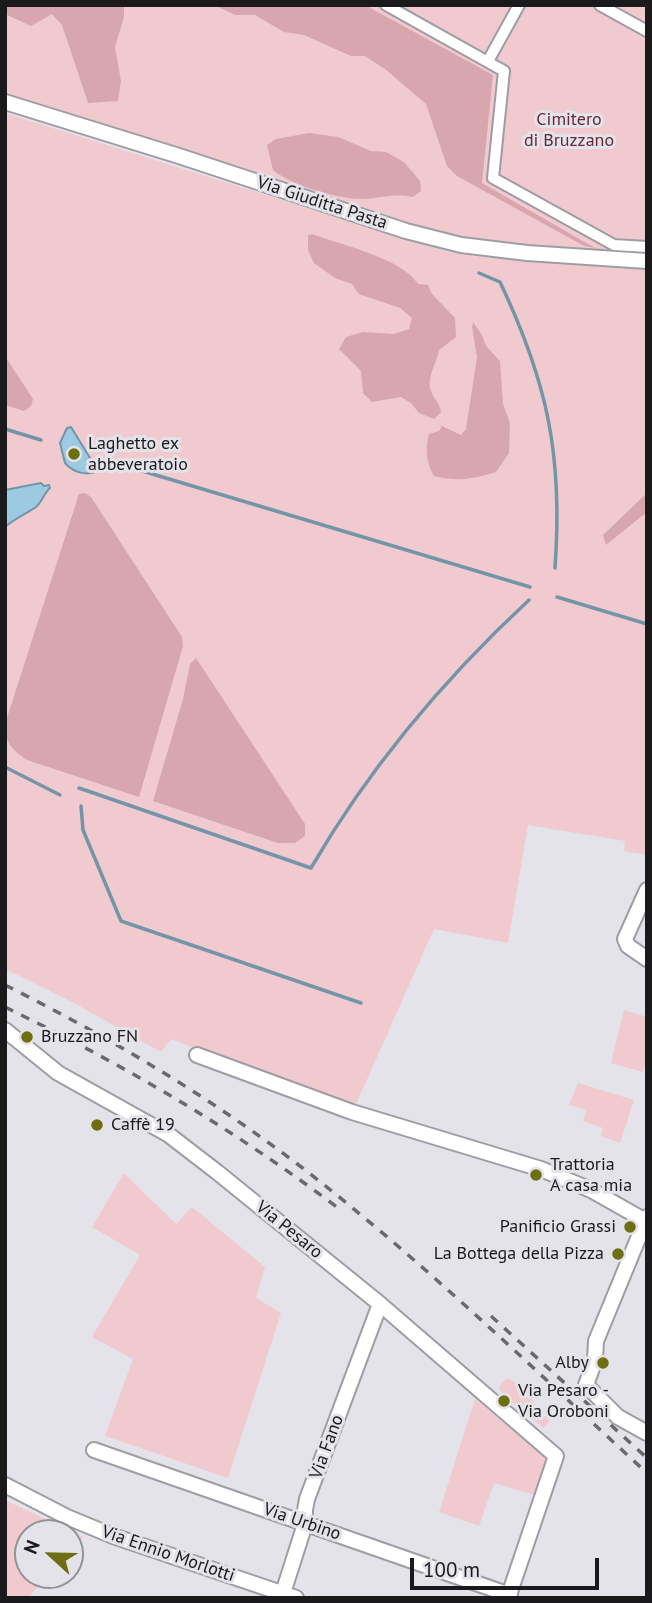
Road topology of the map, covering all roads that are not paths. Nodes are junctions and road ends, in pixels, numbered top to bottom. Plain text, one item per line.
1 (386, 5) edge
2 (519, 5) edge
3 (600, 5) edge
4 (647, 31) edge
5 (488, 61) junction
6 (5, 103) edge
7 (647, 247) edge
8 (647, 261) edge
9 (647, 890) edge
10 (647, 959) edge
11 (5, 1030) edge
12 (197, 1055) dead end
13 (645, 1218) edge
14 (380, 1304) junction
15 (647, 1433) edge
16 (94, 1450) dead end
17 (5, 1485) edge
18 (306, 1524) junction
19 (289, 1595) edge
20 (509, 1596) edge

1 - 5 street
2 - 5 street
3 - 4 street
5 - 7 street
6 - 8 street, Via Giuditta Pasta
9 - 10 street
11 - 14 street, Via Pesaro
12 - 13 street
13 - 15 street
14 - 18 street, Via Fano
14 - 20 street, Via Pesaro
16 - 18 street, Via Urbino
17 - 19 street, Via Ennio Morlotti
18 - 19 street, Via Fano
18 - 20 street, Via Urbino

